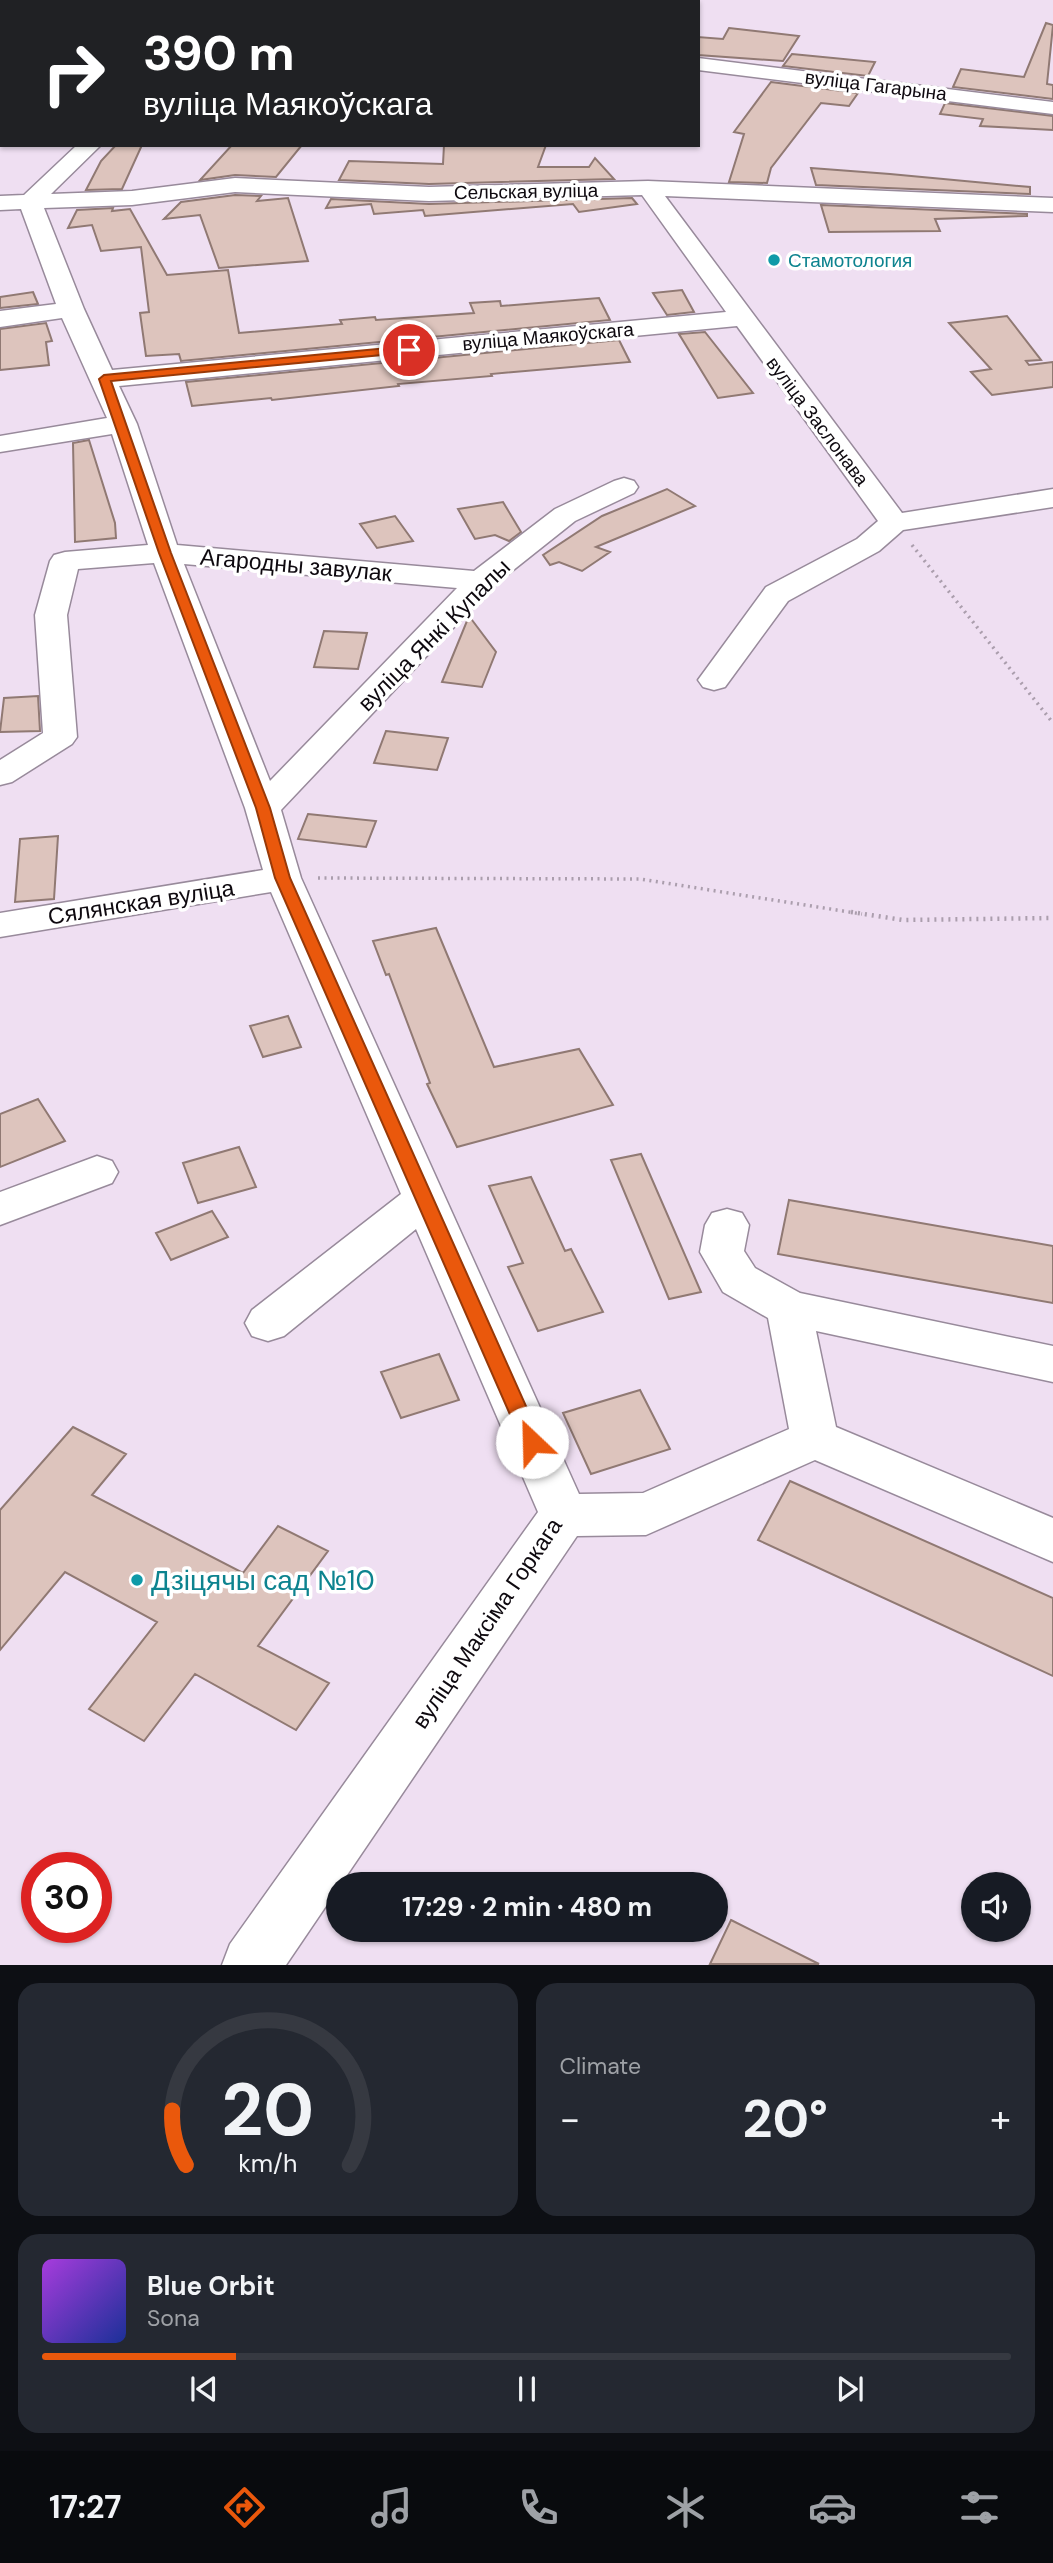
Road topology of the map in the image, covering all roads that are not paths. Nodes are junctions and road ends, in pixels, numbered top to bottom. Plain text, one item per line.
1 (700, 64) edge
2 (1053, 108) edge
3 (87, 147) edge
4 (648, 188) junction
5 (15, 202) edge
6 (1053, 205) edge
7 (71, 309) junction
8 (742, 318) junction
9 (0, 319) edge
10 (104, 379) junction
11 (122, 424) junction
12 (0, 444) edge
13 (624, 487) dead end
14 (1053, 498) edge
15 (894, 523) junction
16 (165, 553) junction
17 (481, 581) junction
18 (714, 680) dead end
19 (0, 775) edge
20 (263, 808) junction
21 (283, 878) junction
22 (0, 925) edge
23 (97, 1172) dead end
24 (425, 1199) junction
25 (0, 1209) edge
26 (727, 1225) dead end
27 (789, 1308) junction
28 (268, 1323) dead end
29 (1053, 1363) edge
30 (815, 1439) junction
31 (565, 1515) junction
32 (1053, 1541) edge
33 (251, 1965) edge

1 - 2 street, вуліца Гагарына
3 - 5 street
4 - 5 street, Сельская вуліца
4 - 6 street, Сельская вуліца
4 - 8 street, вуліца Заслонава
5 - 7 street, вуліца Максіма Горкага
7 - 9 street
7 - 10 street, вуліца Максіма Горкага
8 - 10 street, вуліца Маякоўскага
8 - 15 street, вуліца Заслонава
10 - 11 street, вуліца Максіма Горкага
11 - 12 street
11 - 16 street, вуліца Максіма Горкага
13 - 17 street, вуліца Янкі Купалы
14 - 15 street
15 - 18 street
16 - 17 street, Агародны завулак
16 - 19 street, Агародны завулак
16 - 20 street, вуліца Максіма Горкага
17 - 20 street, вуліца Янкі Купалы
20 - 21 street, вуліца Максіма Горкага
21 - 22 street, Сялянская вуліца
21 - 24 street, вуліца Максіма Горкага
23 - 25 street
24 - 28 street
24 - 31 street, вуліца Максіма Горкага
26 - 27 street
27 - 29 street
27 - 30 street
30 - 31 street
30 - 32 street
31 - 33 street, вуліца Максіма Горкага

